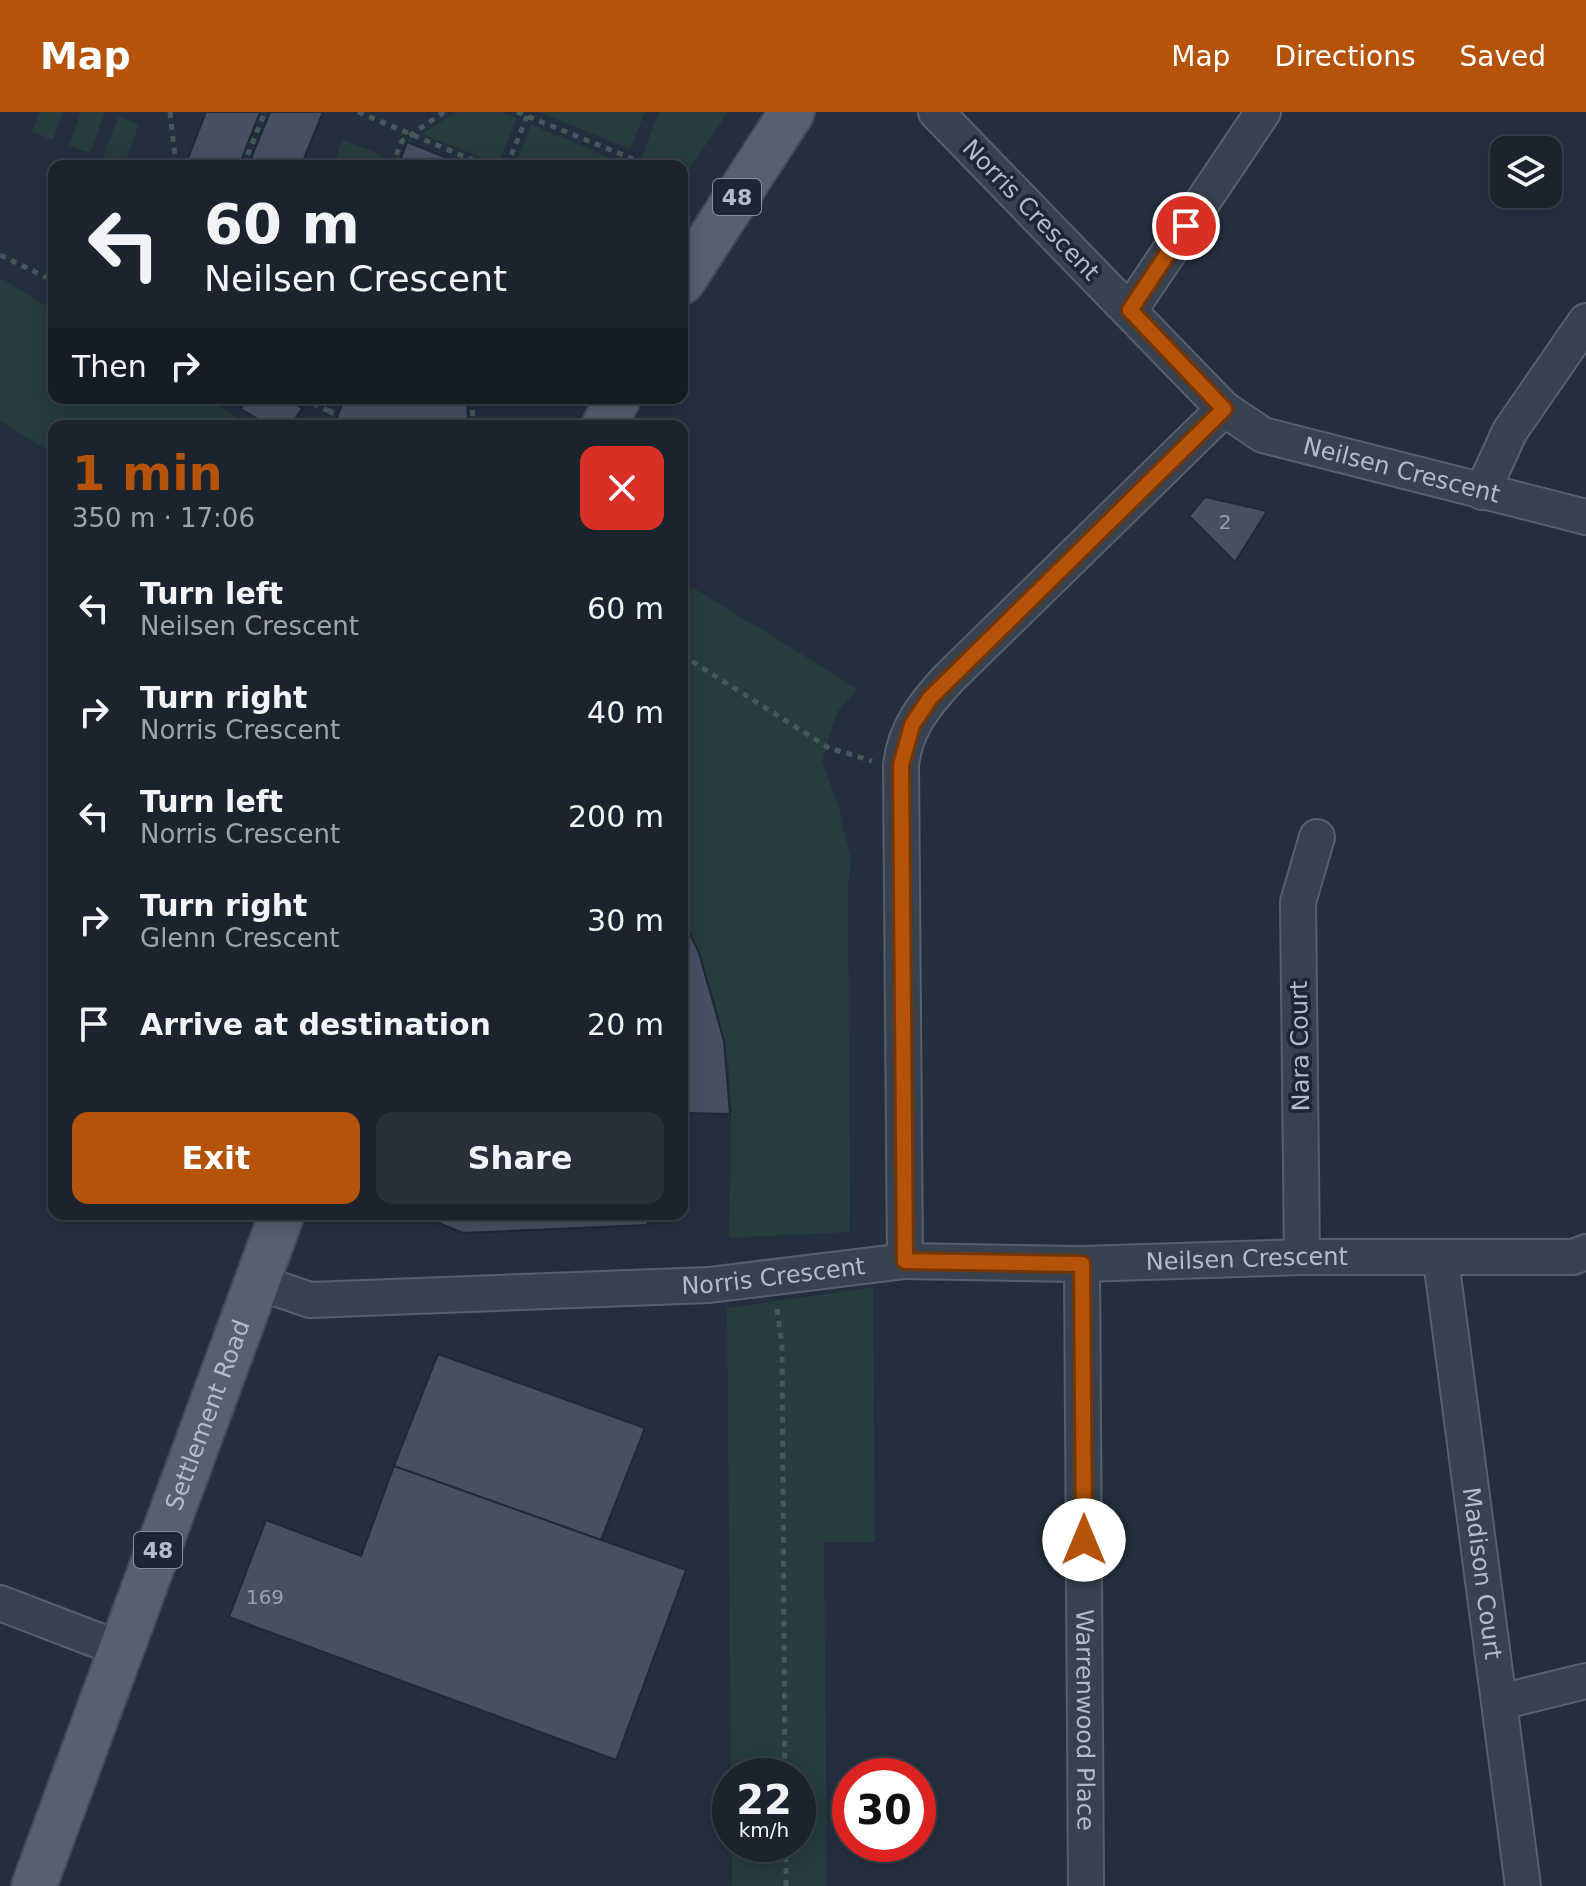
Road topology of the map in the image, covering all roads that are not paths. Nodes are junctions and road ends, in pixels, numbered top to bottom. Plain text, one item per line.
1 (792, 112) edge
2 (936, 112) edge
3 (1263, 112) edge
4 (688, 273) edge
5 (1130, 310) junction
6 (1586, 321) edge
7 (1224, 409) junction
8 (1482, 492) junction
9 (1586, 517) edge
10 (1317, 837) dead end
11 (280, 1220) edge
12 (1586, 1252) edge
13 (1302, 1257) junction
14 (1441, 1260) junction
15 (905, 1261) junction
16 (1082, 1264) junction
17 (257, 1282) junction
18 (0, 1603) edge
19 (120, 1649) junction
20 (1586, 1681) edge
21 (1500, 1702) junction
22 (34, 1886) edge
23 (1086, 1886) edge
24 (1523, 1886) edge

1 - 4 main road, 48
2 - 5 street, Norris Crescent
3 - 5 street
5 - 7 street, Norris Crescent
6 - 8 street
7 - 8 street, Neilsen Crescent
7 - 15 street
8 - 9 street, Neilsen Crescent
10 - 13 street, Nara Court
11 - 17 main road, Settlement Road / 48
12 - 14 street, Neilsen Crescent
13 - 14 street, Neilsen Crescent
13 - 16 street, Neilsen Crescent
14 - 21 street, Madison Court
15 - 16 street, Neilsen Crescent
15 - 17 street, Norris Crescent
16 - 23 street, Warrenwood Place
17 - 19 main road, Settlement Road / 48
18 - 19 street
19 - 22 main road, Settlement Road / 48
20 - 21 street
21 - 24 street, Madison Court

